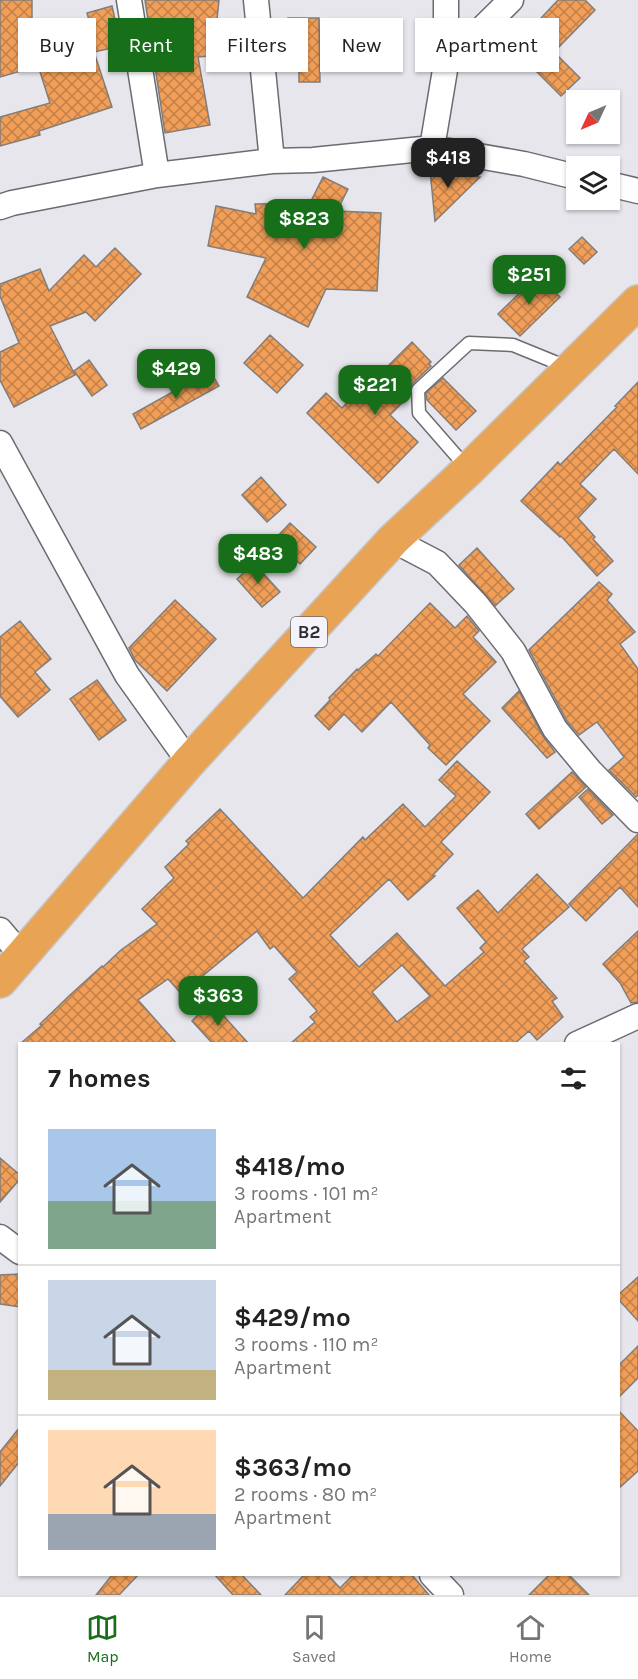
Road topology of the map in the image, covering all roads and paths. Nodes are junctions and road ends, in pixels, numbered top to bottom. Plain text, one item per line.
1 (129, 0) edge
2 (256, 0) edge
3 (446, 0) edge
4 (511, 0) edge
5 (446, 18) edge
6 (493, 18) edge
7 (445, 72) edge
8 (432, 148) junction
9 (272, 161) junction
10 (566, 174) edge
11 (157, 175) junction
12 (620, 187) edge
13 (638, 191) edge
14 (0, 207) edge
15 (638, 302) edge
16 (571, 369) junction
17 (0, 443) edge
18 (468, 470) junction
19 (393, 540) junction
20 (189, 762) junction
21 (638, 820) edge
22 (0, 930) edge
23 (22, 956) junction
24 (0, 981) edge
25 (638, 1016) edge
26 (581, 1042) edge
27 (0, 1237) edge
28 (18, 1250) edge
29 (433, 1576) edge
30 (451, 1595) edge

1 - 11 street
2 - 9 street
3 - 5 street
4 - 6 street
7 - 8 street
8 - 9 street
8 - 10 street
9 - 11 street
11 - 14 street
12 - 13 street
15 - 16 highway, B2
16 - 18 highway, B2
16 - 18 lane
17 - 20 street
18 - 19 highway, B2
19 - 20 highway, B2
19 - 21 street
20 - 23 highway, B2
22 - 23 street
23 - 24 highway, B2
25 - 26 street
27 - 28 street
29 - 30 street

